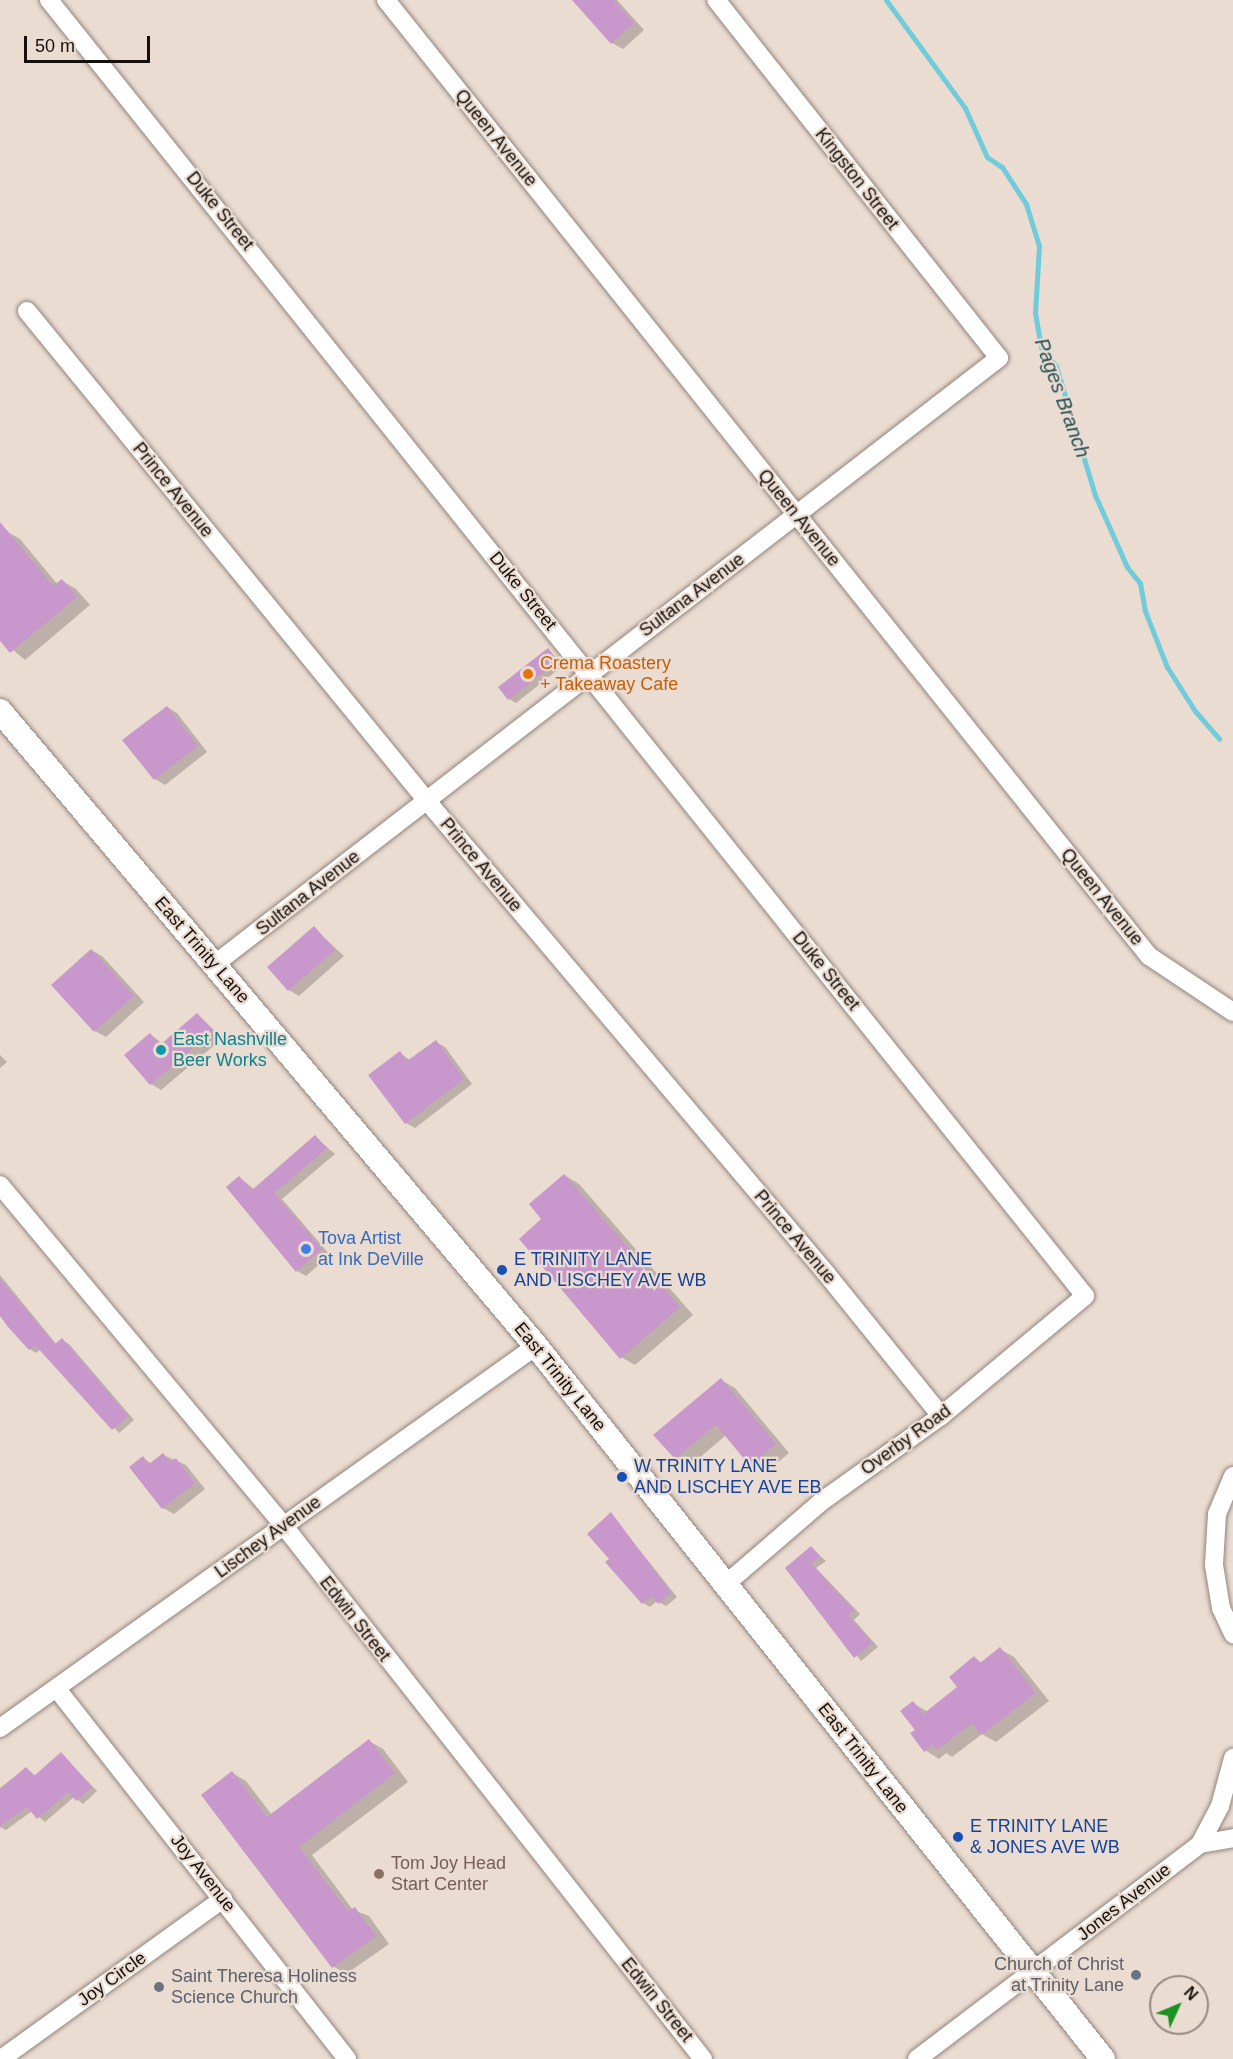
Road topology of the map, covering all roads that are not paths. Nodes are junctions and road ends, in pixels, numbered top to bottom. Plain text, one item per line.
1 (49, 0) edge
2 (386, 0) edge
3 (716, 0) edge
4 (27, 311) dead end
5 (999, 358) joint
6 (797, 516) junction
7 (588, 673) junction
8 (0, 711) edge
9 (427, 801) junction
10 (215, 964) junction
11 (1233, 1012) edge
12 (0, 1185) edge
13 (1085, 1296) joint
14 (536, 1346) junction
15 (941, 1416) junction
16 (1233, 1476) edge
17 (284, 1526) junction
18 (726, 1584) junction
19 (1233, 1634) edge
20 (57, 1689) junction
21 (0, 1728) edge
22 (1233, 1758) edge
23 (1233, 1766) edge
24 (1233, 1838) edge
25 (1200, 1844) junction
26 (223, 1899) junction
27 (1033, 1972) junction
28 (1, 2059) edge
29 (347, 2059) edge
30 (703, 2059) edge
31 (917, 2059) edge
32 (1103, 2059) edge

1 - 7 street, Duke Street
2 - 6 street, Queen Avenue
3 - 5 street, Kingston Street
4 - 9 street, Prince Avenue
5 - 6 street, Sultana Avenue
6 - 7 street, Sultana Avenue
6 - 11 street, Queen Avenue
7 - 9 street, Sultana Avenue
7 - 13 street, Duke Street
8 - 10 main road, East Trinity Lane
9 - 10 street, Sultana Avenue
9 - 15 street, Prince Avenue
10 - 14 main road, East Trinity Lane
12 - 17 street, Edwin Street
13 - 15 street, Overby Road
14 - 17 street, Lischey Avenue
14 - 18 main road, East Trinity Lane
15 - 18 street, Overby Road
16 - 19 street
17 - 20 street, Lischey Avenue
17 - 30 street, Edwin Street
18 - 27 main road, East Trinity Lane
20 - 21 street, Lischey Avenue
20 - 26 street, Joy Avenue
22 - 23 street, Jones Avenue
23 - 25 street, Jones Avenue
24 - 25 street
25 - 27 street, Jones Avenue
26 - 28 street, Joy Circle
26 - 29 street, Joy Avenue
27 - 31 street, Jones Avenue
27 - 32 main road, East Trinity Lane

